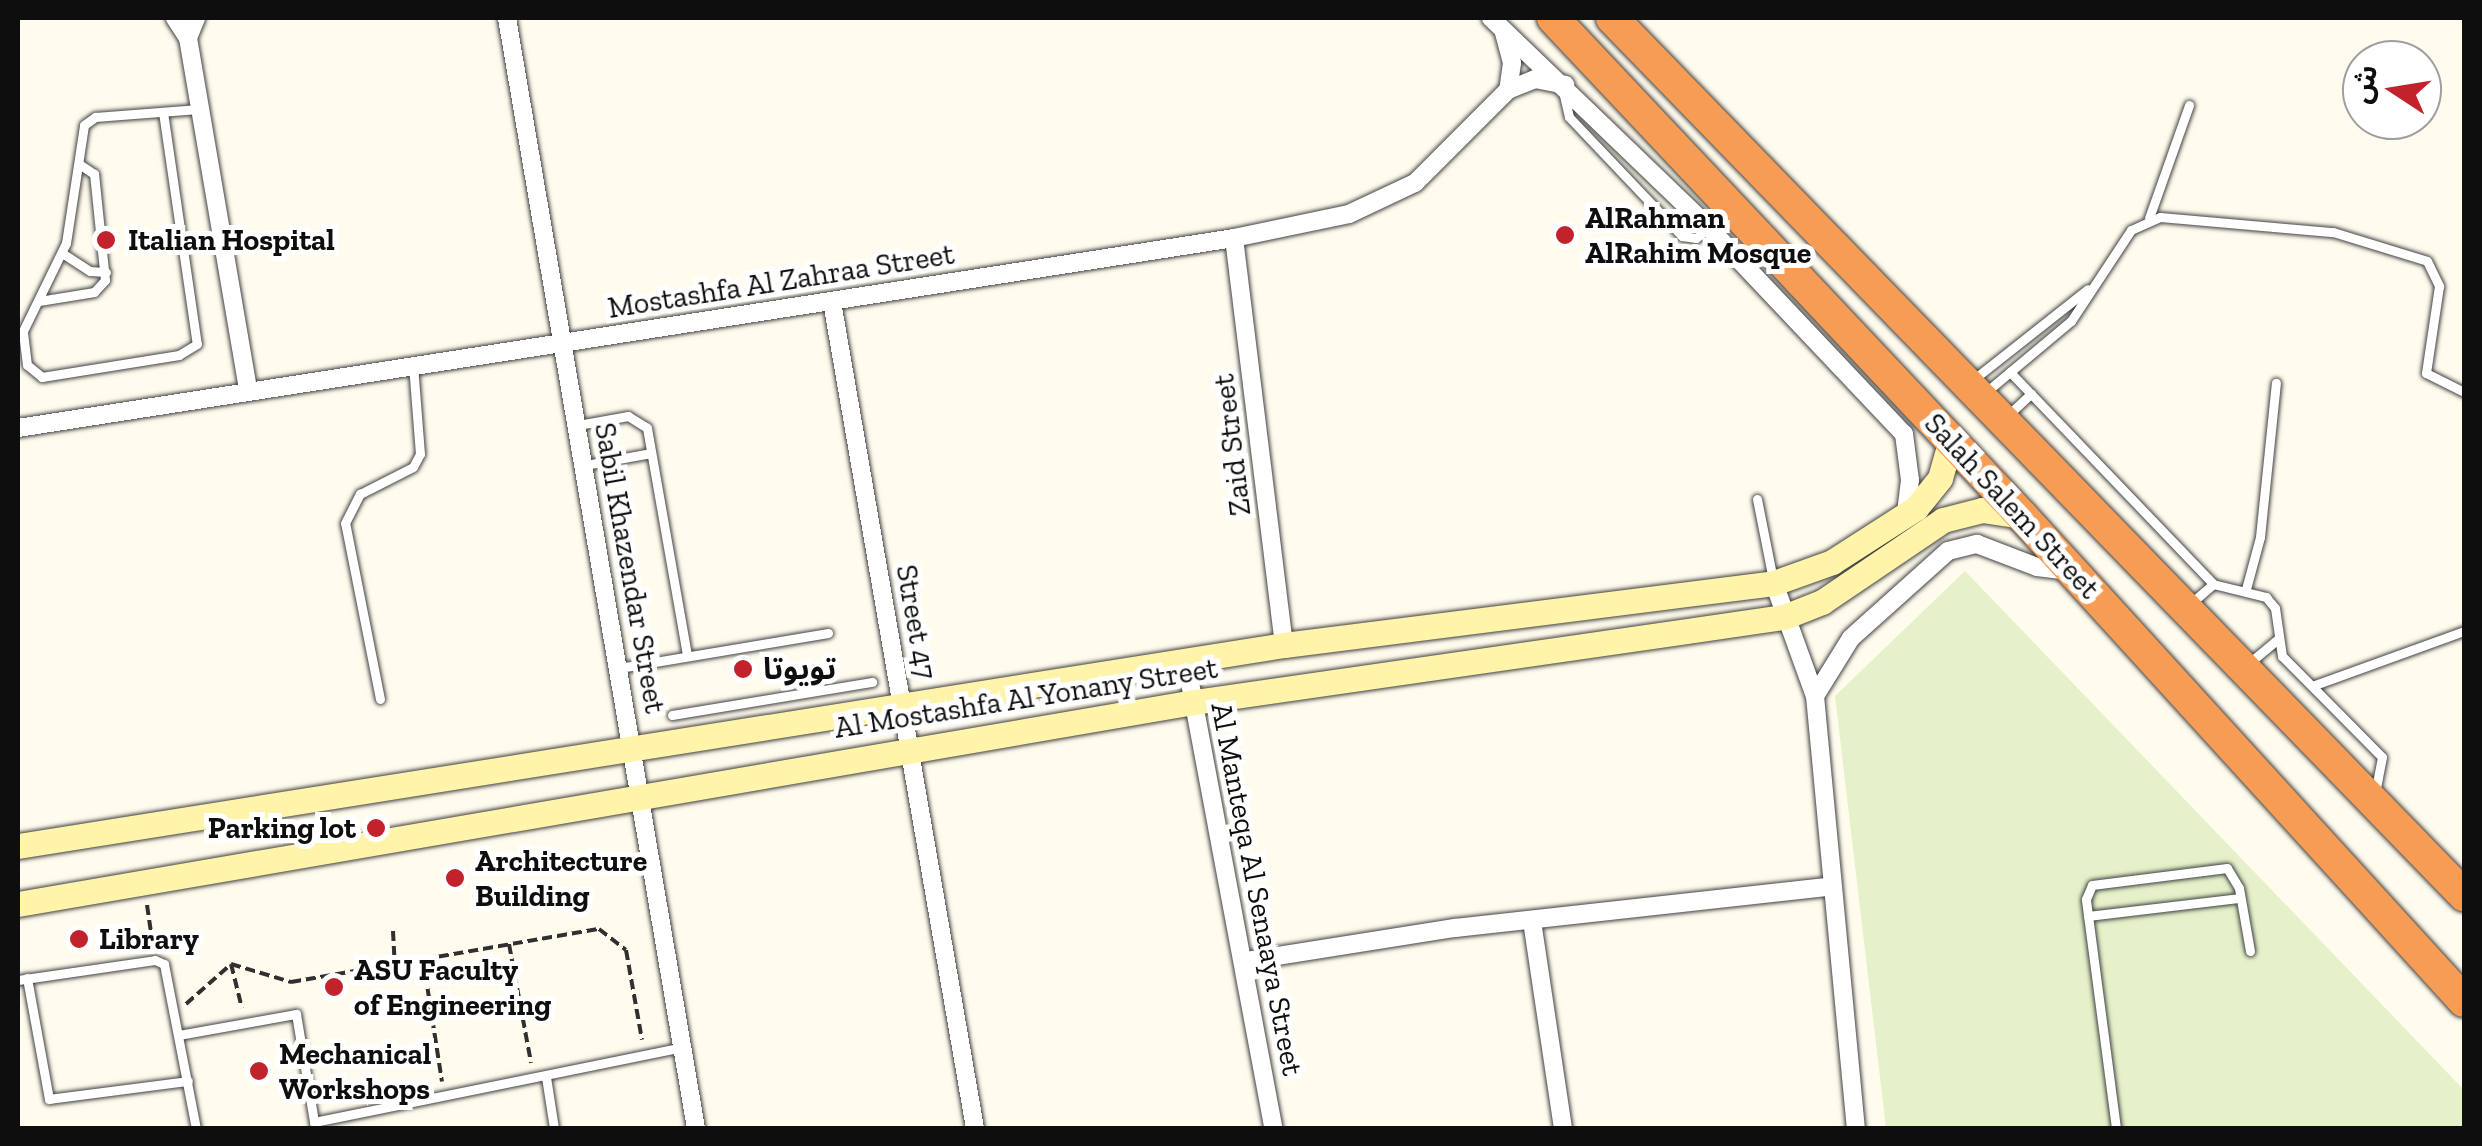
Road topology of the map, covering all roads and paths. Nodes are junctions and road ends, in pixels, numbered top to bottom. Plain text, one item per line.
1 (176, 18) edge
2 (196, 18) edge
3 (507, 18) edge
4 (1552, 18) edge
5 (1612, 18) edge
6 (1495, 21) edge
7 (188, 38) junction
8 (1564, 85) junction
9 (1508, 90) junction
10 (2189, 105) dead end
11 (199, 108) junction
12 (163, 112) junction
13 (79, 164) junction
14 (2148, 218) junction
15 (1234, 238) junction
16 (62, 253) junction
17 (106, 272) junction
18 (2090, 287) junction
19 (38, 301) junction
20 (832, 302) junction
21 (563, 342) junction
22 (413, 364) junction
23 (2010, 372) junction
24 (2276, 382) dead end
25 (248, 388) junction
26 (2464, 392) edge
27 (2031, 394) junction
28 (1982, 402) junction
29 (578, 425) junction
30 (18, 428) edge
31 (1951, 440) junction
32 (651, 453) junction
33 (585, 465) junction
34 (1757, 499) dead end
35 (1906, 515) junction
36 (2022, 516) junction
37 (2072, 570) junction
38 (1774, 583) junction
39 (2213, 584) junction
40 (2246, 589) junction
41 (2184, 609) junction
42 (1784, 617) junction
43 (2464, 631) edge
44 (828, 633) dead end
45 (2278, 639) junction
46 (1284, 645) junction
47 (686, 656) junction
48 (1186, 660) junction
49 (618, 668) junction
50 (2242, 669) junction
51 (872, 682) dead end
52 (2312, 686) junction
53 (1814, 696) junction
54 (773, 698) junction
55 (380, 700) dead end
56 (1194, 702) junction
57 (902, 706) junction
58 (672, 715) dead end
59 (778, 726) junction
60 (634, 750) junction
61 (910, 750) junction
62 (642, 796) junction
63 (2374, 799) junction
64 (18, 846) edge
65 (1829, 887) junction
66 (2464, 895) edge
67 (2240, 898) junction
68 (146, 902) dead end
69 (18, 904) edge
70 (2088, 916) junction
71 (1532, 921) junction
72 (393, 931) dead end
73 (152, 944) dead end
74 (509, 944) junction
75 (2250, 952) dead end
76 (422, 959) junction
77 (1246, 960) junction
78 (231, 964) junction
79 (395, 964) junction
80 (22, 979) edge
81 (2464, 1001) edge
82 (175, 1014) junction
83 (246, 1023) junction
84 (179, 1035) junction
85 (682, 1047) junction
86 (645, 1054) junction
87 (546, 1077) junction
88 (534, 1079) junction
89 (188, 1081) junction
90 (444, 1096) junction
91 (314, 1125) edge
92 (196, 1128) edge
93 (554, 1128) edge
94 (696, 1128) edge
95 (975, 1128) edge
96 (1273, 1128) edge
97 (1563, 1128) edge
98 (1856, 1128) edge
99 (2116, 1128) edge

1 - 7 street
2 - 7 street
3 - 21 street, Sabil Khazendar Street
4 - 31 highway, Salah Salem Street
5 - 28 highway, Salah Salem Street
6 - 8 street
6 - 9 street
7 - 11 street
8 - 9 street
8 - 35 street
9 - 15 street, Mostashfa Al Zahraa Street
10 - 14 lane
11 - 12 lane
11 - 25 street
12 - 13 lane
12 - 19 lane
13 - 16 lane
13 - 17 lane
14 - 18 lane
14 - 26 lane
15 - 20 street, Mostashfa Al Zahraa Street
15 - 46 street, Zaid Street
16 - 17 lane
16 - 19 lane
17 - 19 lane
18 - 23 lane
18 - 28 lane
20 - 21 street, Mostashfa Al Zahraa Street
20 - 57 street, Street 47
21 - 22 street, Mostashfa Al Zahraa Street
21 - 29 street, Sabil Khazendar Street
22 - 25 street, Mostashfa Al Zahraa Street
22 - 55 lane
23 - 27 lane
23 - 28 lane
24 - 40 lane
25 - 30 street, Mostashfa Al Zahraa Street
27 - 28 lane
27 - 39 lane
28 - 41 highway, Salah Salem Street
29 - 32 lane
29 - 33 street, Sabil Khazendar Street
31 - 35 street, Al Mostashfa Al Yonany Street
31 - 36 highway, Salah Salem Street
32 - 33 lane
32 - 47 lane
33 - 49 street, Sabil Khazendar Street
34 - 38 lane
35 - 38 street, Al Mostashfa Al Yonany Street
36 - 37 highway, Salah Salem Street
36 - 42 street, Al Mostashfa Al Yonany Street
37 - 53 street
37 - 81 highway, Salah Salem Street
38 - 42 street
38 - 46 street, Al Mostashfa Al Yonany Street
39 - 40 lane
39 - 41 lane
40 - 45 lane
41 - 50 highway, Salah Salem Street
42 - 53 street
42 - 56 street, Al Mostashfa Al Yonany Street
43 - 52 lane
44 - 47 lane
45 - 50 lane
45 - 52 lane
46 - 48 street, Al Mostashfa Al Yonany Street
47 - 49 lane
48 - 56 street, Al Manteqa Al Senaaya Street
48 - 57 street, Al Mostashfa Al Yonany Street
49 - 60 street, Sabil Khazendar Street
50 - 63 highway, Salah Salem Street
51 - 54 lane
52 - 63 lane
53 - 65 street
54 - 58 lane
54 - 59 lane
56 - 61 street, Al Mostashfa Al Yonany Street
56 - 77 street, Al Manteqa Al Senaaya Street
57 - 59 street, Al Mostashfa Al Yonany Street
57 - 61 street, Street 47
59 - 60 street, Al Mostashfa Al Yonany Street
60 - 62 street, Sabil Khazendar Street
60 - 64 street, Al Mostashfa Al Yonany Street
61 - 62 street, Al Mostashfa Al Yonany Street
61 - 95 street, Street 47
62 - 69 street, Al Mostashfa Al Yonany Street
62 - 85 street, Sabil Khazendar Street
63 - 66 highway, Salah Salem Street
65 - 71 street
65 - 98 street
67 - 70 lane
67 - 70 lane
67 - 75 lane
68 - 73 path
70 - 99 lane
71 - 77 street
71 - 97 street
72 - 79 path
74 - 76 path
74 - 86 path
74 - 88 path
76 - 79 path
76 - 90 path
77 - 96 street, Al Manteqa Al Senaaya Street
78 - 79 path
78 - 82 path
78 - 83 path
80 - 82 lane
80 - 89 lane
82 - 84 lane
83 - 84 lane
83 - 91 lane
84 - 89 lane
85 - 86 lane
85 - 94 street, Sabil Khazendar Street
86 - 87 lane
87 - 88 lane
87 - 93 lane
88 - 90 lane
89 - 92 lane
90 - 91 lane

